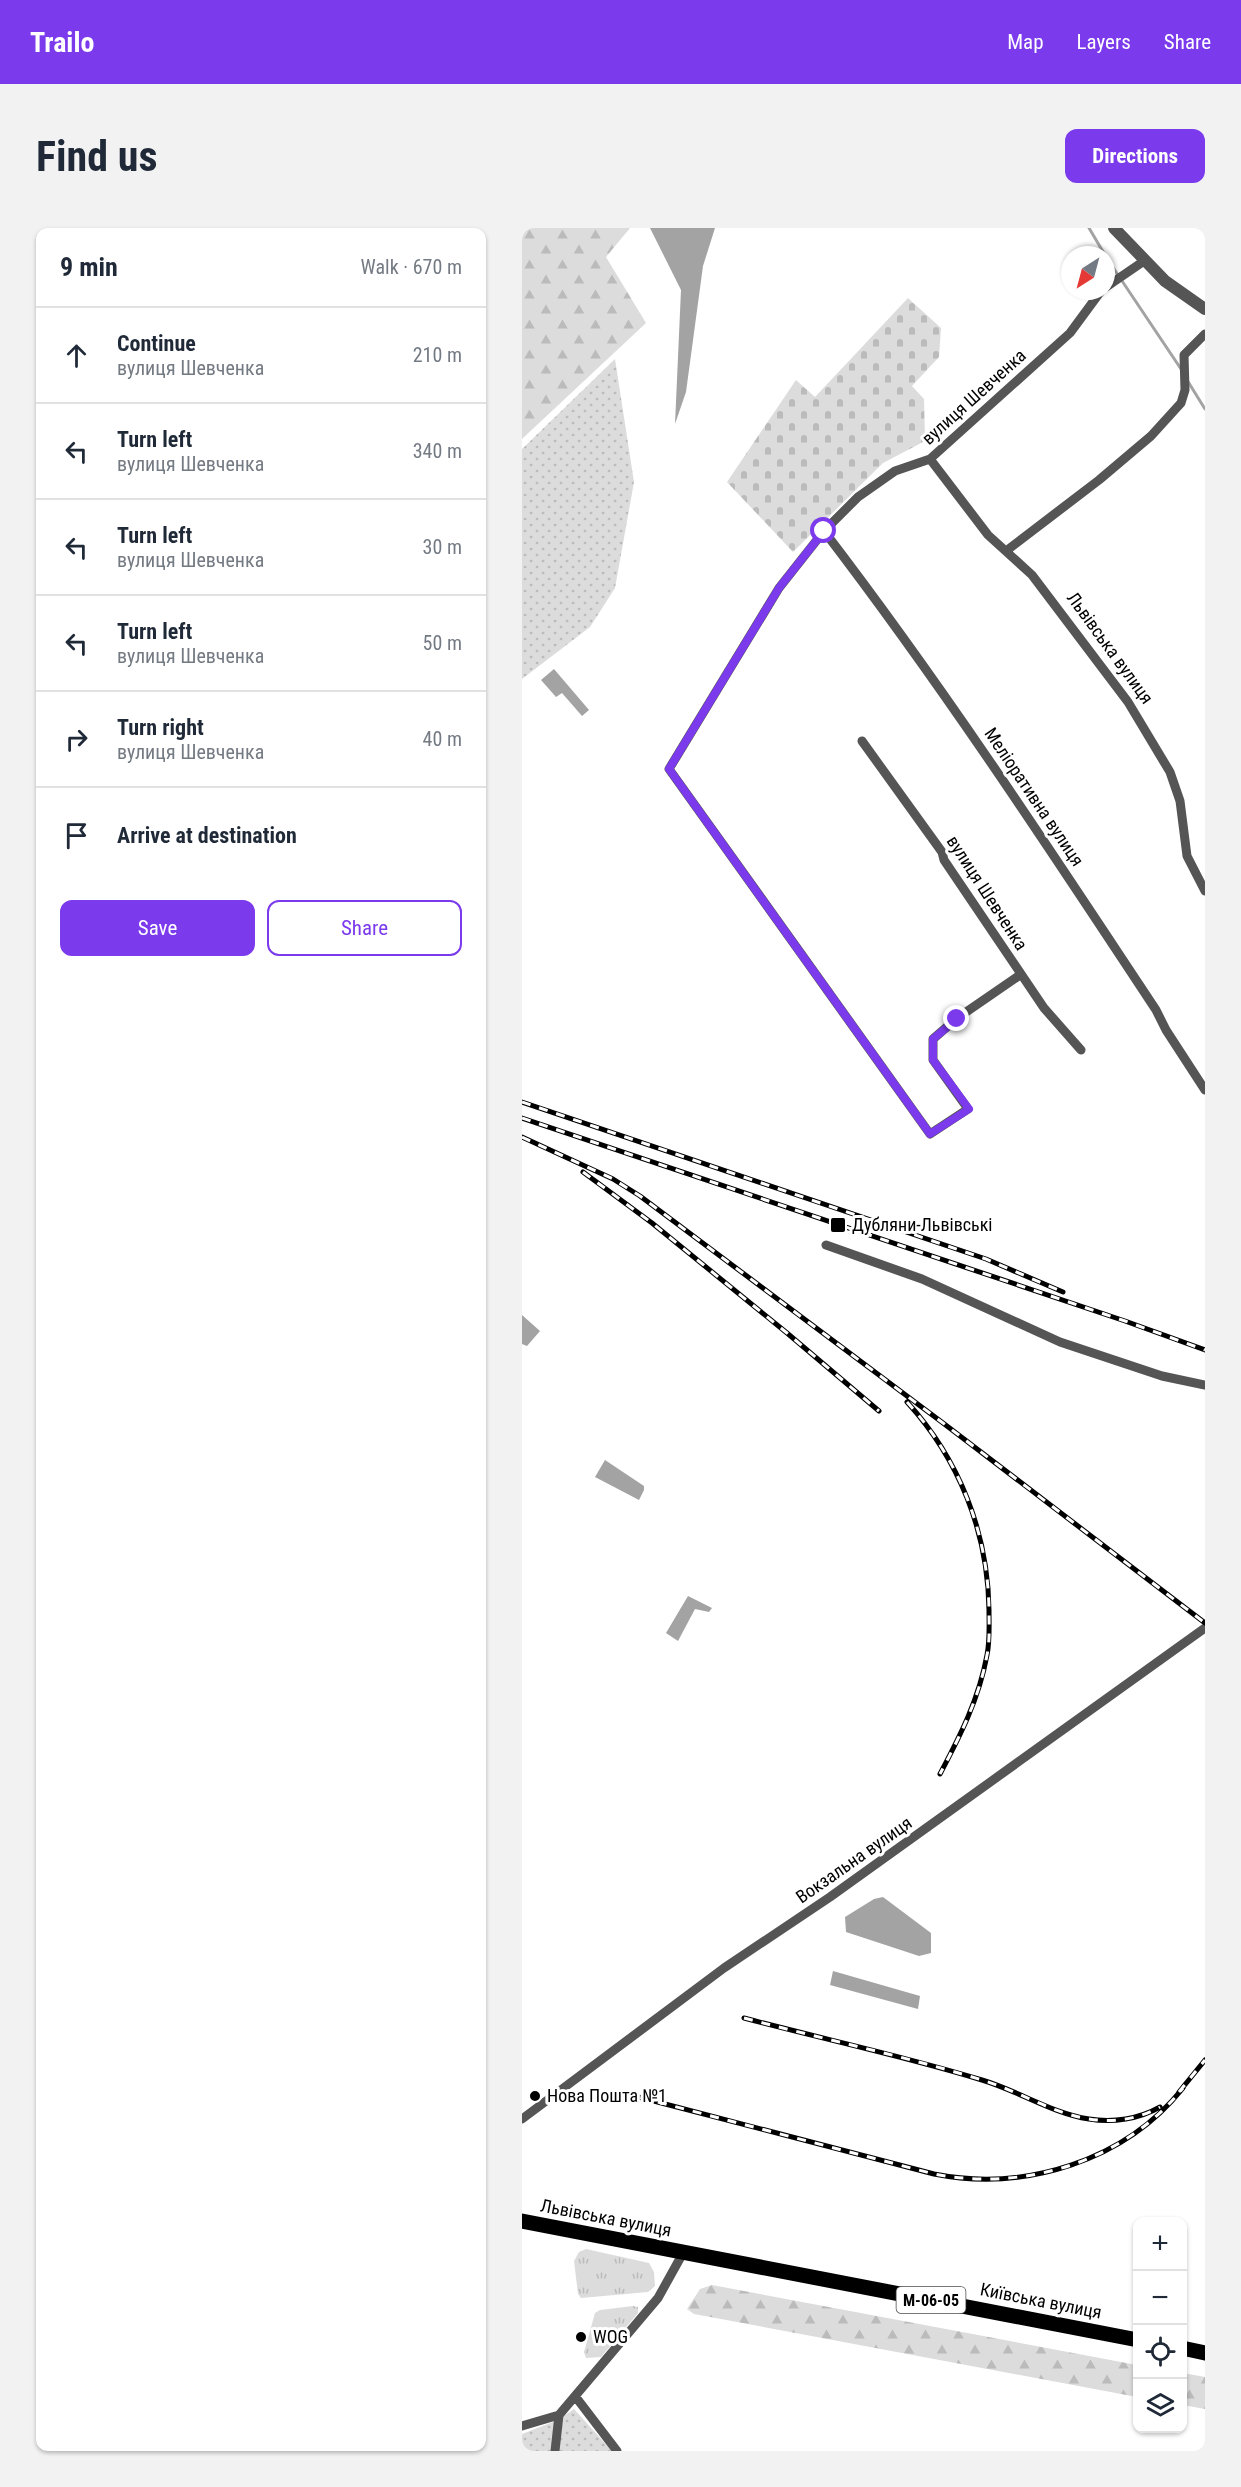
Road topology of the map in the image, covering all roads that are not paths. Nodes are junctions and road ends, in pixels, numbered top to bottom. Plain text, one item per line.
1 (1114, 228) edge
2 (1144, 261) junction
3 (1115, 281) edge
4 (1096, 300) edge
5 (1205, 309) edge
6 (1205, 334) edge
7 (930, 459) junction
8 (824, 531) junction
9 (1006, 551) junction
10 (862, 741) dead end
11 (1205, 891) edge
12 (1020, 975) junction
13 (1081, 1050) dead end
14 (1205, 1090) edge
15 (826, 1245) dead end
16 (1205, 1385) edge
17 (1205, 1628) edge
18 (522, 2119) edge
19 (522, 2221) edge
20 (683, 2253) junction
21 (725, 2260) joint
22 (1133, 2339) edge
23 (1187, 2349) edge
24 (1205, 2353) edge
25 (576, 2396) junction
26 (559, 2415) junction
27 (522, 2426) edge
28 (555, 2451) edge
29 (617, 2451) edge

1 - 2 street
2 - 3 street, вулиця Шевченка
2 - 5 street
4 - 7 street, вулиця Шевченка
6 - 9 street
7 - 8 street, вулиця Шевченка
7 - 9 street, Львівська вулиця
8 - 12 street, вулиця Шевченка
8 - 14 street, Меліоративна вулиця
9 - 11 street, Львівська вулиця
10 - 12 street, вулиця Шевченка
12 - 13 street, вулиця Шевченка
15 - 16 street
17 - 18 street, Вокзальна вулиця
19 - 20 highway, Львівська вулиця / М-06-05
20 - 21 highway, Львівська вулиця / М-06-05
20 - 25 street, Львівська вулиця
21 - 22 highway, Київська вулиця / М-06-05
23 - 24 highway
25 - 26 street, Львівська вулиця
25 - 29 street
26 - 27 street
26 - 28 street

